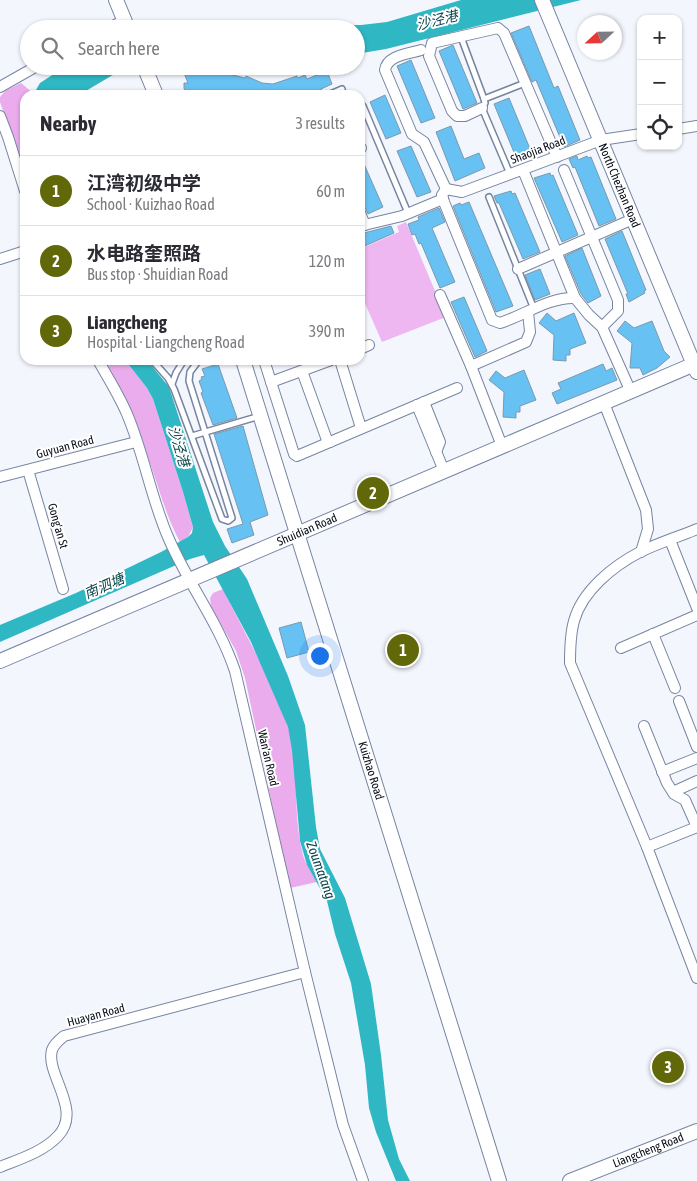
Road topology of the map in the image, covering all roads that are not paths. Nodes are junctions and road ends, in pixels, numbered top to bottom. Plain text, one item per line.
1 (116, 0) edge
2 (544, 6) edge
3 (124, 20) edge
4 (461, 36) junction
5 (421, 50) dead end
6 (21, 75) edge
7 (148, 75) edge
8 (526, 83) junction
9 (0, 87) edge
10 (154, 90) edge
11 (483, 104) junction
12 (365, 111) edge
13 (0, 117) edge
14 (697, 126) edge
15 (682, 128) edge
16 (637, 135) edge
17 (601, 140) junction
18 (557, 157) junction
19 (523, 170) junction
20 (564, 170) dead end
21 (510, 174) junction
22 (20, 175) edge
23 (445, 194) junction
24 (488, 197) dead end
25 (408, 214) junction
26 (633, 219) junction
27 (365, 225) edge
28 (592, 237) junction
29 (557, 252) junction
30 (20, 253) edge
31 (0, 259) edge
32 (518, 269) junction
33 (440, 295) dead end
34 (575, 298) junction
35 (531, 310) junction
36 (602, 328) junction
37 (101, 365) edge
38 (156, 365) edge
39 (181, 365) edge
40 (196, 365) edge
41 (245, 365) edge
42 (266, 365) edge
43 (342, 365) edge
44 (471, 366) junction
45 (306, 367) edge
46 (696, 367) edge
47 (271, 382) junction
48 (172, 384) junction
49 (457, 388) dead end
50 (631, 392) junction
51 (420, 403) junction
52 (604, 403) junction
53 (261, 416) junction
54 (362, 428) junction
55 (206, 432) junction
56 (192, 436) junction
57 (136, 442) junction
58 (330, 442) junction
59 (502, 446) junction
60 (28, 470) junction
61 (444, 471) junction
62 (0, 477) edge
63 (222, 486) junction
64 (211, 490) junction
65 (697, 529) edge
66 (298, 534) junction
67 (670, 540) junction
68 (641, 552) junction
69 (190, 581) junction
70 (63, 589) dead end
71 (697, 608) edge
72 (697, 615) edge
73 (653, 634) junction
74 (622, 648) dead end
75 (0, 662) edge
76 (675, 688) dead end
77 (679, 701) dead end
78 (644, 726) dead end
79 (697, 747) edge
80 (697, 758) edge
81 (662, 772) junction
82 (697, 781) edge
83 (673, 792) junction
84 (697, 827) edge
85 (647, 847) junction
86 (305, 972) junction
87 (697, 978) edge
88 (697, 1131) edge
89 (0, 1167) edge
90 (363, 1181) edge
91 (499, 1181) edge
92 (570, 1181) edge

1 - 3 main road
2 - 17 main road, North Chezhan Road
4 - 8 street
4 - 11 lane
4 - 11 street
5 - 23 street
6 - 9 street
7 - 10 main road
8 - 11 lane
8 - 18 street
11 - 21 lane
12 - 25 lane
13 - 22 street
14 - 15 street
16 - 17 street, Shaojia Road
17 - 18 street, Shaojia Road
17 - 26 main road, North Chezhan Road
18 - 19 street, Shaojia Road
19 - 21 street, Shaojia Road
19 - 29 street
20 - 28 street
21 - 23 street, Shaojia Road
23 - 25 street
23 - 35 street
24 - 32 lane
25 - 27 street
26 - 28 street
26 - 46 main road, North Chezhan Road
28 - 29 street
28 - 36 street
29 - 32 street
29 - 34 street
30 - 31 street
32 - 35 lane
33 - 44 street
34 - 35 street
34 - 36 street
35 - 44 street
36 - 50 street
37 - 57 street, Wan'an Road
38 - 48 lane
39 - 48 lane
40 - 55 lane
41 - 53 main road, Kuizhao Road
42 - 47 street
43 - 54 street
44 - 59 street
45 - 47 street
45 - 58 street
46 - 50 main road, Shuidian Road
47 - 58 street
48 - 56 lane
49 - 51 street
50 - 52 main road, Shuidian Road
51 - 54 street
51 - 61 street
52 - 59 main road, Shuidian Road
52 - 68 street
53 - 55 lane
53 - 66 main road, Kuizhao Road
54 - 58 street
55 - 56 lane
55 - 63 lane
56 - 64 lane
57 - 60 street, Guyuan Road
57 - 69 street, Wan'an Road
59 - 61 main road, Shuidian Road
60 - 62 street, Guyuan Road
60 - 70 street, Gong'an St
61 - 66 main road, Shuidian Road
63 - 64 lane
63 - 64 lane
65 - 67 street
66 - 69 main road, Shuidian Road
66 - 91 main road, Kuizhao Road
67 - 68 street
67 - 71 street
68 - 85 street
69 - 75 main road, Shuidian Road
69 - 86 street, Wan'an Road
72 - 73 street
73 - 74 street
73 - 76 street
77 - 79 street
78 - 81 street
80 - 81 street
81 - 83 street
82 - 83 street
83 - 84 street
84 - 85 street
85 - 87 street
86 - 89 street, Huayan Road
86 - 90 street, Wan'an Road
88 - 92 main road, Liangcheng Road

